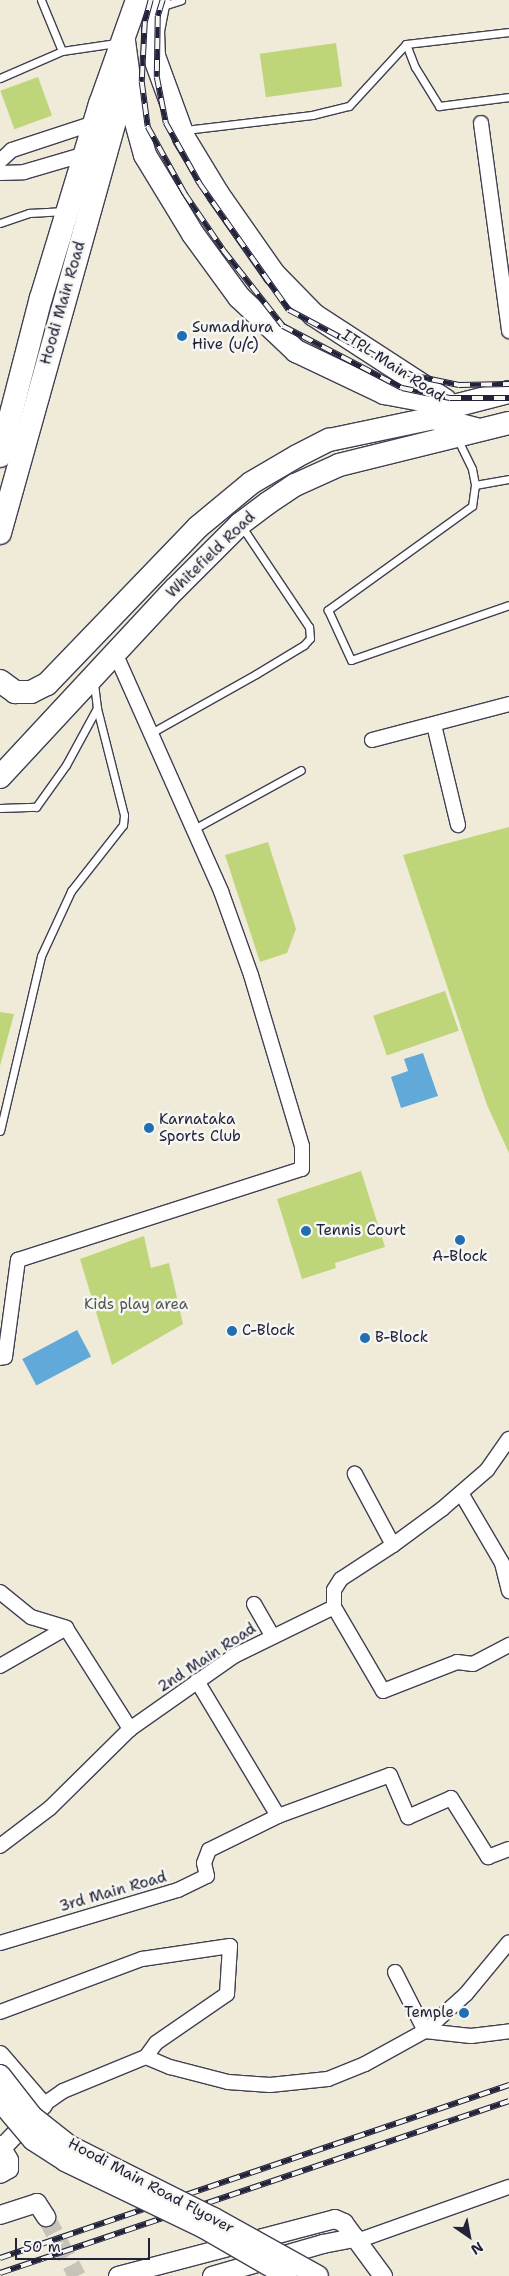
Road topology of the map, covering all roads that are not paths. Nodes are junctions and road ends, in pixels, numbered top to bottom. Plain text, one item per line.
1 (41, 0) edge
2 (182, 0) edge
3 (152, 9) edge
4 (509, 32) edge
5 (124, 41) junction
6 (406, 44) junction
7 (62, 50) junction
8 (121, 71) junction
9 (0, 78) edge
10 (509, 97) edge
11 (94, 123) junction
12 (481, 123) dead end
13 (182, 130) junction
14 (85, 154) junction
15 (0, 161) edge
16 (0, 173) edge
17 (68, 211) junction
18 (0, 223) edge
19 (509, 331) edge
20 (37, 357) junction
21 (509, 392) edge
22 (454, 406) junction
23 (509, 423) edge
24 (483, 430) junction
25 (456, 435) junction
26 (1, 450) edge
27 (509, 479) edge
28 (475, 485) junction
29 (240, 524) junction
30 (0, 533) edge
31 (509, 605) edge
32 (115, 653) junction
33 (93, 676) junction
34 (0, 681) edge
35 (509, 704) edge
36 (97, 708) junction
37 (434, 725) junction
38 (152, 733) junction
39 (372, 740) dead end
40 (301, 770) dead end
41 (0, 777) edge
42 (0, 808) edge
43 (458, 825) dead end
44 (192, 830) junction
45 (0, 1131) edge
46 (0, 1358) edge
47 (509, 1439) edge
48 (355, 1474) dead end
49 (461, 1493) junction
50 (394, 1545) junction
51 (509, 1591) edge
52 (0, 1592) edge
53 (254, 1604) dead end
54 (334, 1607) junction
55 (66, 1628) junction
56 (272, 1635) junction
57 (509, 1645) edge
58 (0, 1666) edge
59 (197, 1680) junction
60 (130, 1729) junction
61 (278, 1816) junction
62 (0, 1846) edge
63 (509, 1849) edge
64 (509, 1942) edge
65 (0, 1944) edge
66 (395, 1972) dead end
67 (0, 2012) edge
68 (425, 2031) junction
69 (509, 2031) edge
70 (0, 2055) edge
71 (146, 2057) junction
72 (0, 2075) edge
73 (0, 2101) edge
74 (43, 2105) junction
75 (1, 2147) edge
76 (0, 2174) edge
77 (509, 2187) edge
78 (0, 2215) edge
79 (46, 2217) tunnel mouth
80 (356, 2240) junction
81 (250, 2266) junction
82 (118, 2276) edge
83 (212, 2276) edge
84 (270, 2276) edge
85 (287, 2276) edge
86 (318, 2276) edge
87 (384, 2276) edge

1 - 7 lane
2 - 3 lane
3 - 5 main road
3 - 13 main road, ITPL Main Road
4 - 6 lane
5 - 7 lane
5 - 8 main road, ITPL Main Road
6 - 10 lane
6 - 13 lane
7 - 9 lane
8 - 11 main road, Hoodi Main Road
8 - 20 main road, Hoodi Main Road
8 - 22 main road, ITPL Main Road
11 - 14 main road, Hoodi Main Road
11 - 15 street
12 - 19 street
13 - 22 main road, ITPL Main Road
14 - 16 street
14 - 17 main road, Hoodi Main Road
17 - 18 lane
17 - 20 main road, Hoodi Main Road
20 - 26 main road, Hoodi Main Road
20 - 30 main road, Hoodi Main Road
21 - 22 main road
23 - 24 main road, Whitefield Road
24 - 25 main road, Whitefield Road
24 - 34 main road, Whitefield Road
25 - 28 lane
25 - 29 main road, Whitefield Road
27 - 28 lane
28 - 31 lane
29 - 32 main road, Whitefield Road
29 - 38 lane
32 - 33 main road, Whitefield Road
32 - 38 street
33 - 36 lane
33 - 41 main road, Whitefield Road
35 - 37 street
36 - 42 lane
36 - 45 lane
37 - 39 street
37 - 43 street
38 - 44 street
40 - 44 lane
44 - 46 street
47 - 49 street
48 - 50 street
49 - 50 street
49 - 51 street
50 - 54 street
52 - 55 street
53 - 56 street
54 - 56 street, 2nd Main Road
54 - 57 street
55 - 58 street
55 - 60 street
56 - 59 street, 2nd Main Road
59 - 60 street, 2nd Main Road
59 - 61 street
60 - 62 street, 2nd Main Road
61 - 63 street
61 - 65 street, 3rd Main Road
64 - 68 street
66 - 68 street
67 - 71 street
68 - 69 street
68 - 71 street
70 - 74 street
71 - 74 street
72 - 86 main road, Hoodi Main Road Flyover, bridge
73 - 85 main road, Hoodi Main Road Flyover, bridge
74 - 75 street
75 - 76 street
77 - 80 street
78 - 79 street
80 - 81 street
80 - 82 street
80 - 87 street
81 - 83 street
81 - 84 street

